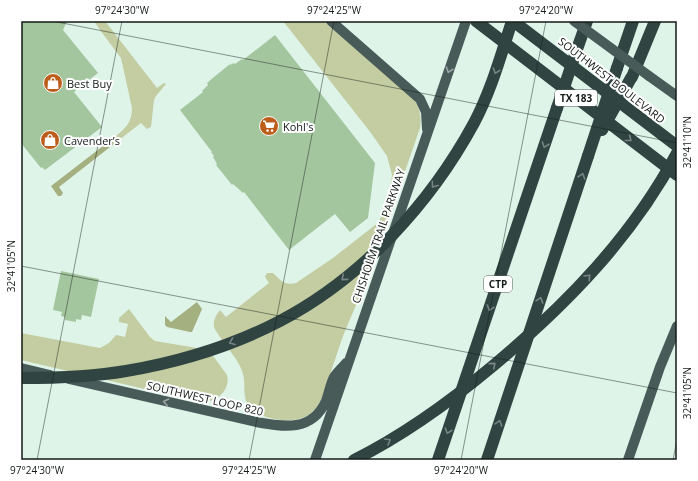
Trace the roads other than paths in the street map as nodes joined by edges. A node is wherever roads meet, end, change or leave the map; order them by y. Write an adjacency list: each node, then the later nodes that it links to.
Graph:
1 (331, 21): 12 (main road)
2 (466, 21): 12 (main road, CHISHOLM TRAIL PARKWAY, one-way to 12)
3 (476, 21): 16 (highway, TX 183, one-way to 16)
4 (513, 21): 10 (highway, SOUTHWEST BOULEVARD / TX 183); 20 (highway, one-way to 20, bridge)
5 (518, 21): 10 (highway)
6 (574, 21): 11 (main road, SOUTHWEST BOULEVARD, bridge)
7 (587, 21): 23 (highway, CTP, one-way to 23, bridge)
8 (633, 21): 15 (highway, bridge)
9 (655, 21): 15 (highway, bridge)
10 (537, 39): 13 (highway, SOUTHWEST BOULEVARD / TX 183)
11 (677, 96)
12 (427, 134): 18 (main road, CHISHOLM TRAIL PARKWAY)
13 (677, 146)
14 (677, 153): 22 (highway, one-way to 14, bridge)
15 (588, 156): 24 (highway, one-way to 15)
16 (677, 175)
17 (677, 326): 25 (main road)
18 (350, 358): 19 (main road, SOUTHWEST LOOP 820, one-way to 19); 21 (main road, CHISHOLM TRAIL PARKWAY)
19 (21, 368)
20 (21, 378)
21 (315, 460)
22 (354, 460)
23 (438, 460)
24 (487, 460)
25 (628, 460)

